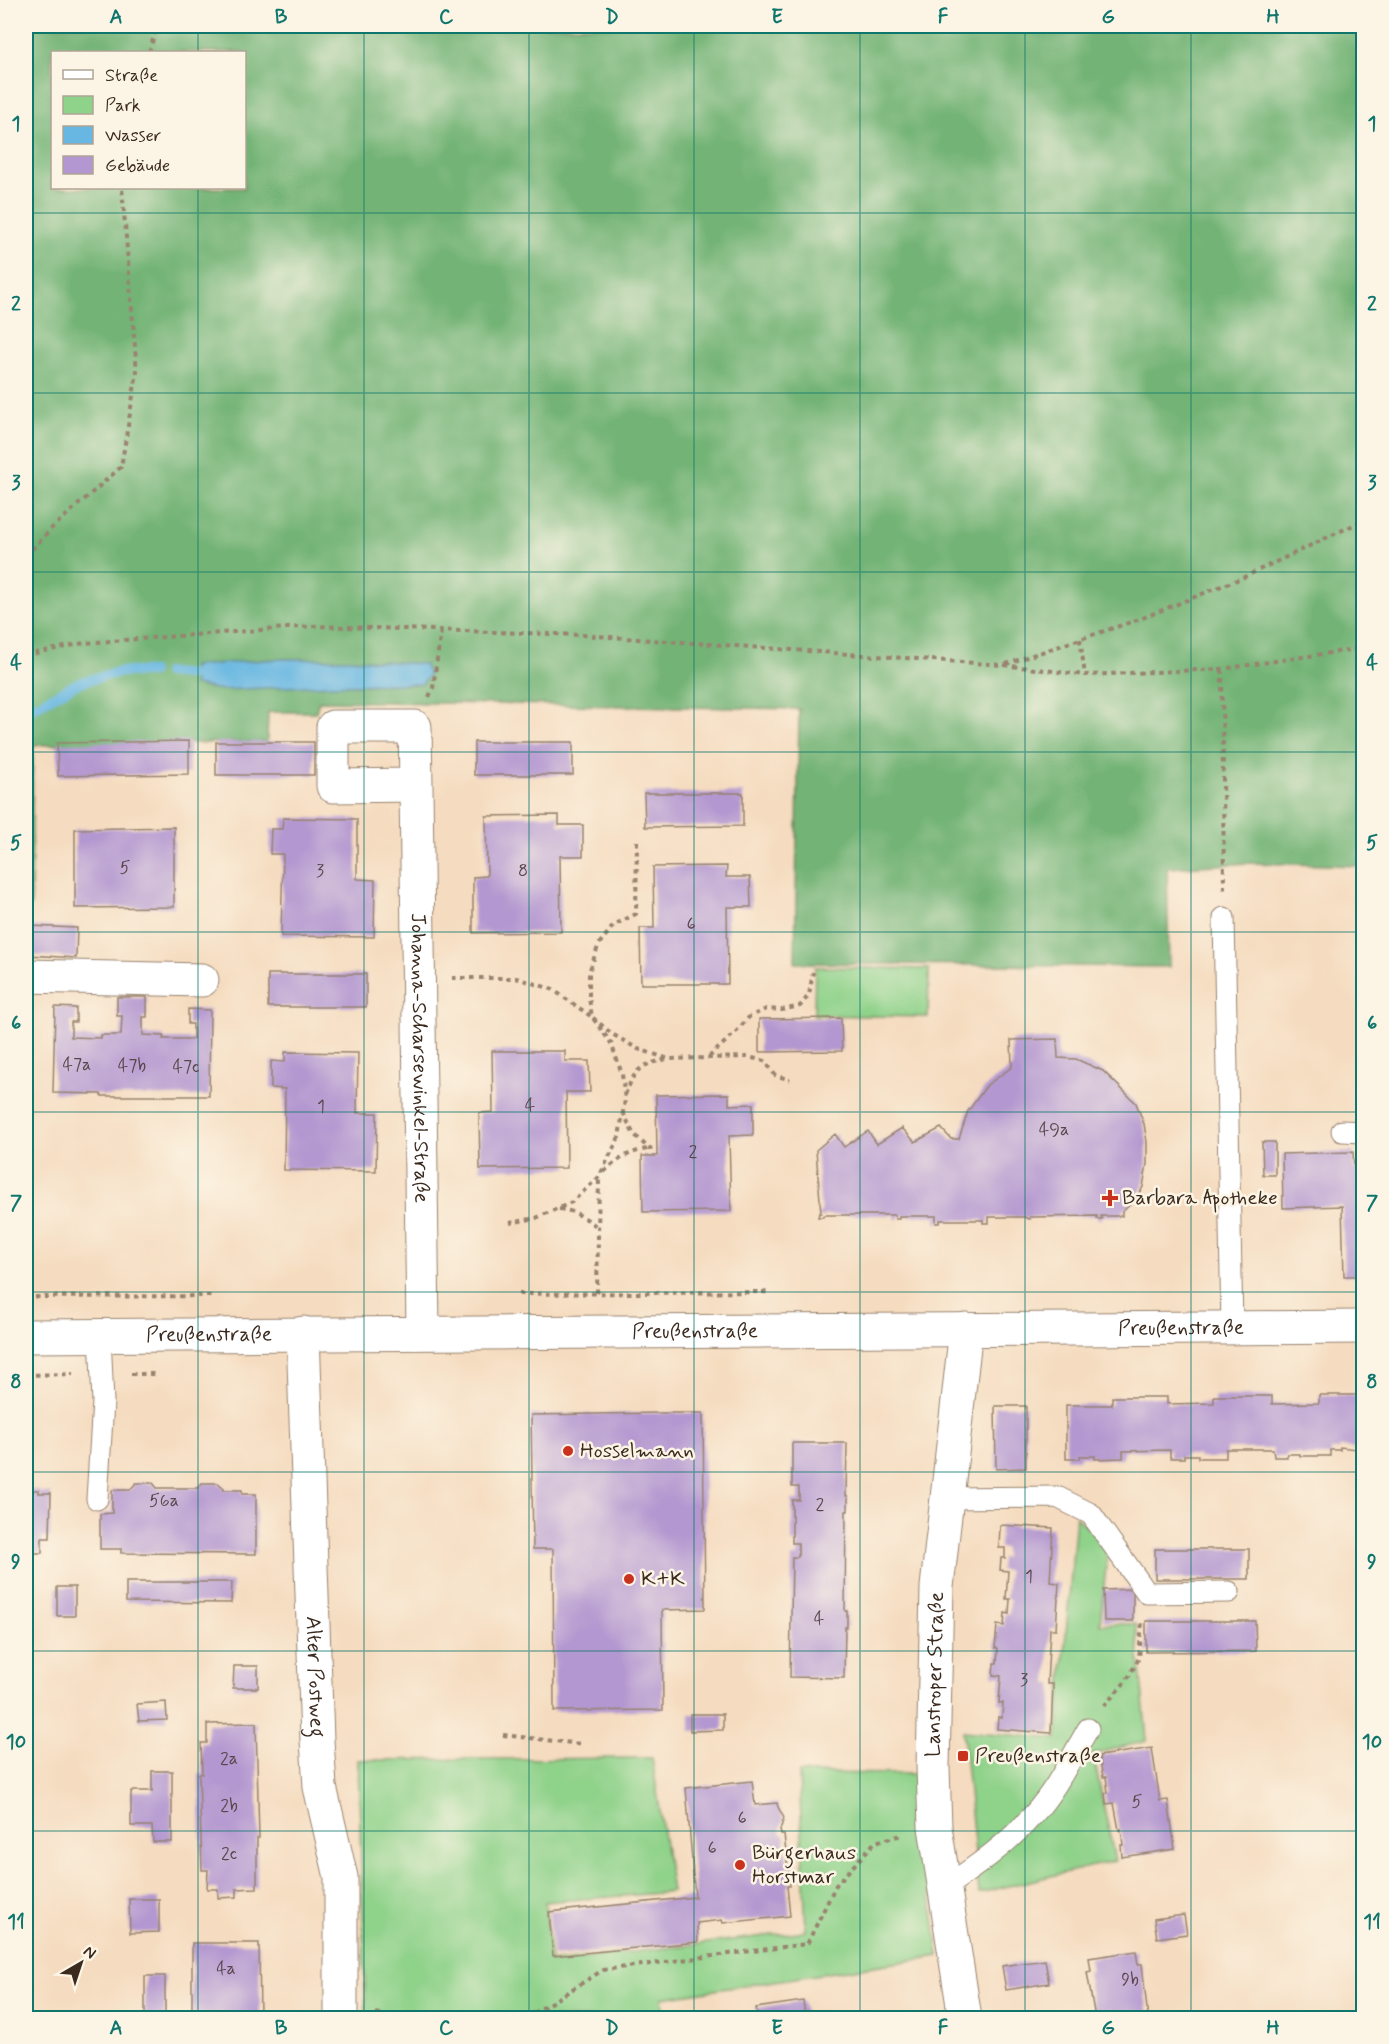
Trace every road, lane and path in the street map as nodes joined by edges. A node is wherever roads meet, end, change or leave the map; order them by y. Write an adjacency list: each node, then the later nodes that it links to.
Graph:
1 (157, 26): 2 (path)
2 (149, 51)
3 (122, 189): 5 (path)
4 (1364, 520): 7 (path)
5 (26, 556)
6 (441, 631): 9 (path); 10 (path); 13 (path)
7 (1080, 639): 10 (path); 12 (path)
8 (1364, 646): 11 (path)
9 (26, 656)
10 (1003, 665): 12 (path)
11 (1222, 669): 12 (path); 16 (path)
12 (1085, 675)
13 (415, 727): 14 (street, Johanna-Scharsewinkel-Straße); 14 (street)
14 (416, 785): 19 (street, Johanna-Scharsewinkel-Straße)
15 (637, 841): 21 (path)
16 (1224, 918): 36 (lane)
17 (813, 972): 22 (path)
18 (26, 976): 20 (street)
19 (419, 978): 21 (path); 39 (street, Johanna-Scharsewinkel-Straße)
20 (202, 980)
21 (592, 1017): 23 (path); 25 (path)
22 (708, 1057): 23 (path); 24 (path)
23 (669, 1059): 25 (path)
24 (789, 1080)
25 (624, 1096): 26 (path)
26 (623, 1112): 30 (path); 31 (path)
27 (1342, 1131): 28 (lane)
28 (1364, 1132)
29 (657, 1148): 30 (path)
30 (649, 1149): 31 (path)
31 (599, 1177): 32 (path); 34 (path)
32 (558, 1208): 33 (path); 34 (path)
33 (510, 1223)
34 (598, 1228): 35 (path)
35 (597, 1293)
36 (1232, 1327): 37 (street, Preußenstraße); 38 (street, Preußenstraße)
37 (1364, 1327)
38 (966, 1329): 39 (street, Preußenstraße); 43 (street, Lanstroper Straße)
39 (423, 1332): 40 (street, Preußenstraße)
40 (303, 1333): 41 (street, Preußenstraße); 52 (street, Alter Postweg)
41 (100, 1335): 42 (street, Preußenstraße); 44 (lane)
42 (26, 1336)
43 (947, 1498): 46 (lane); 50 (street, Lanstroper Straße)
44 (97, 1499)
45 (1229, 1592): 46 (lane)
46 (1147, 1593): 47 (path)
47 (1088, 1729): 51 (lane)
48 (503, 1735): 49 (path)
49 (581, 1744)
50 (935, 1827): 51 (street, Lanstroper Straße); 53 (path)
51 (944, 1888): 54 (street, Lanstroper Straße)
52 (341, 2019)
53 (526, 2019)
54 (965, 2019)

